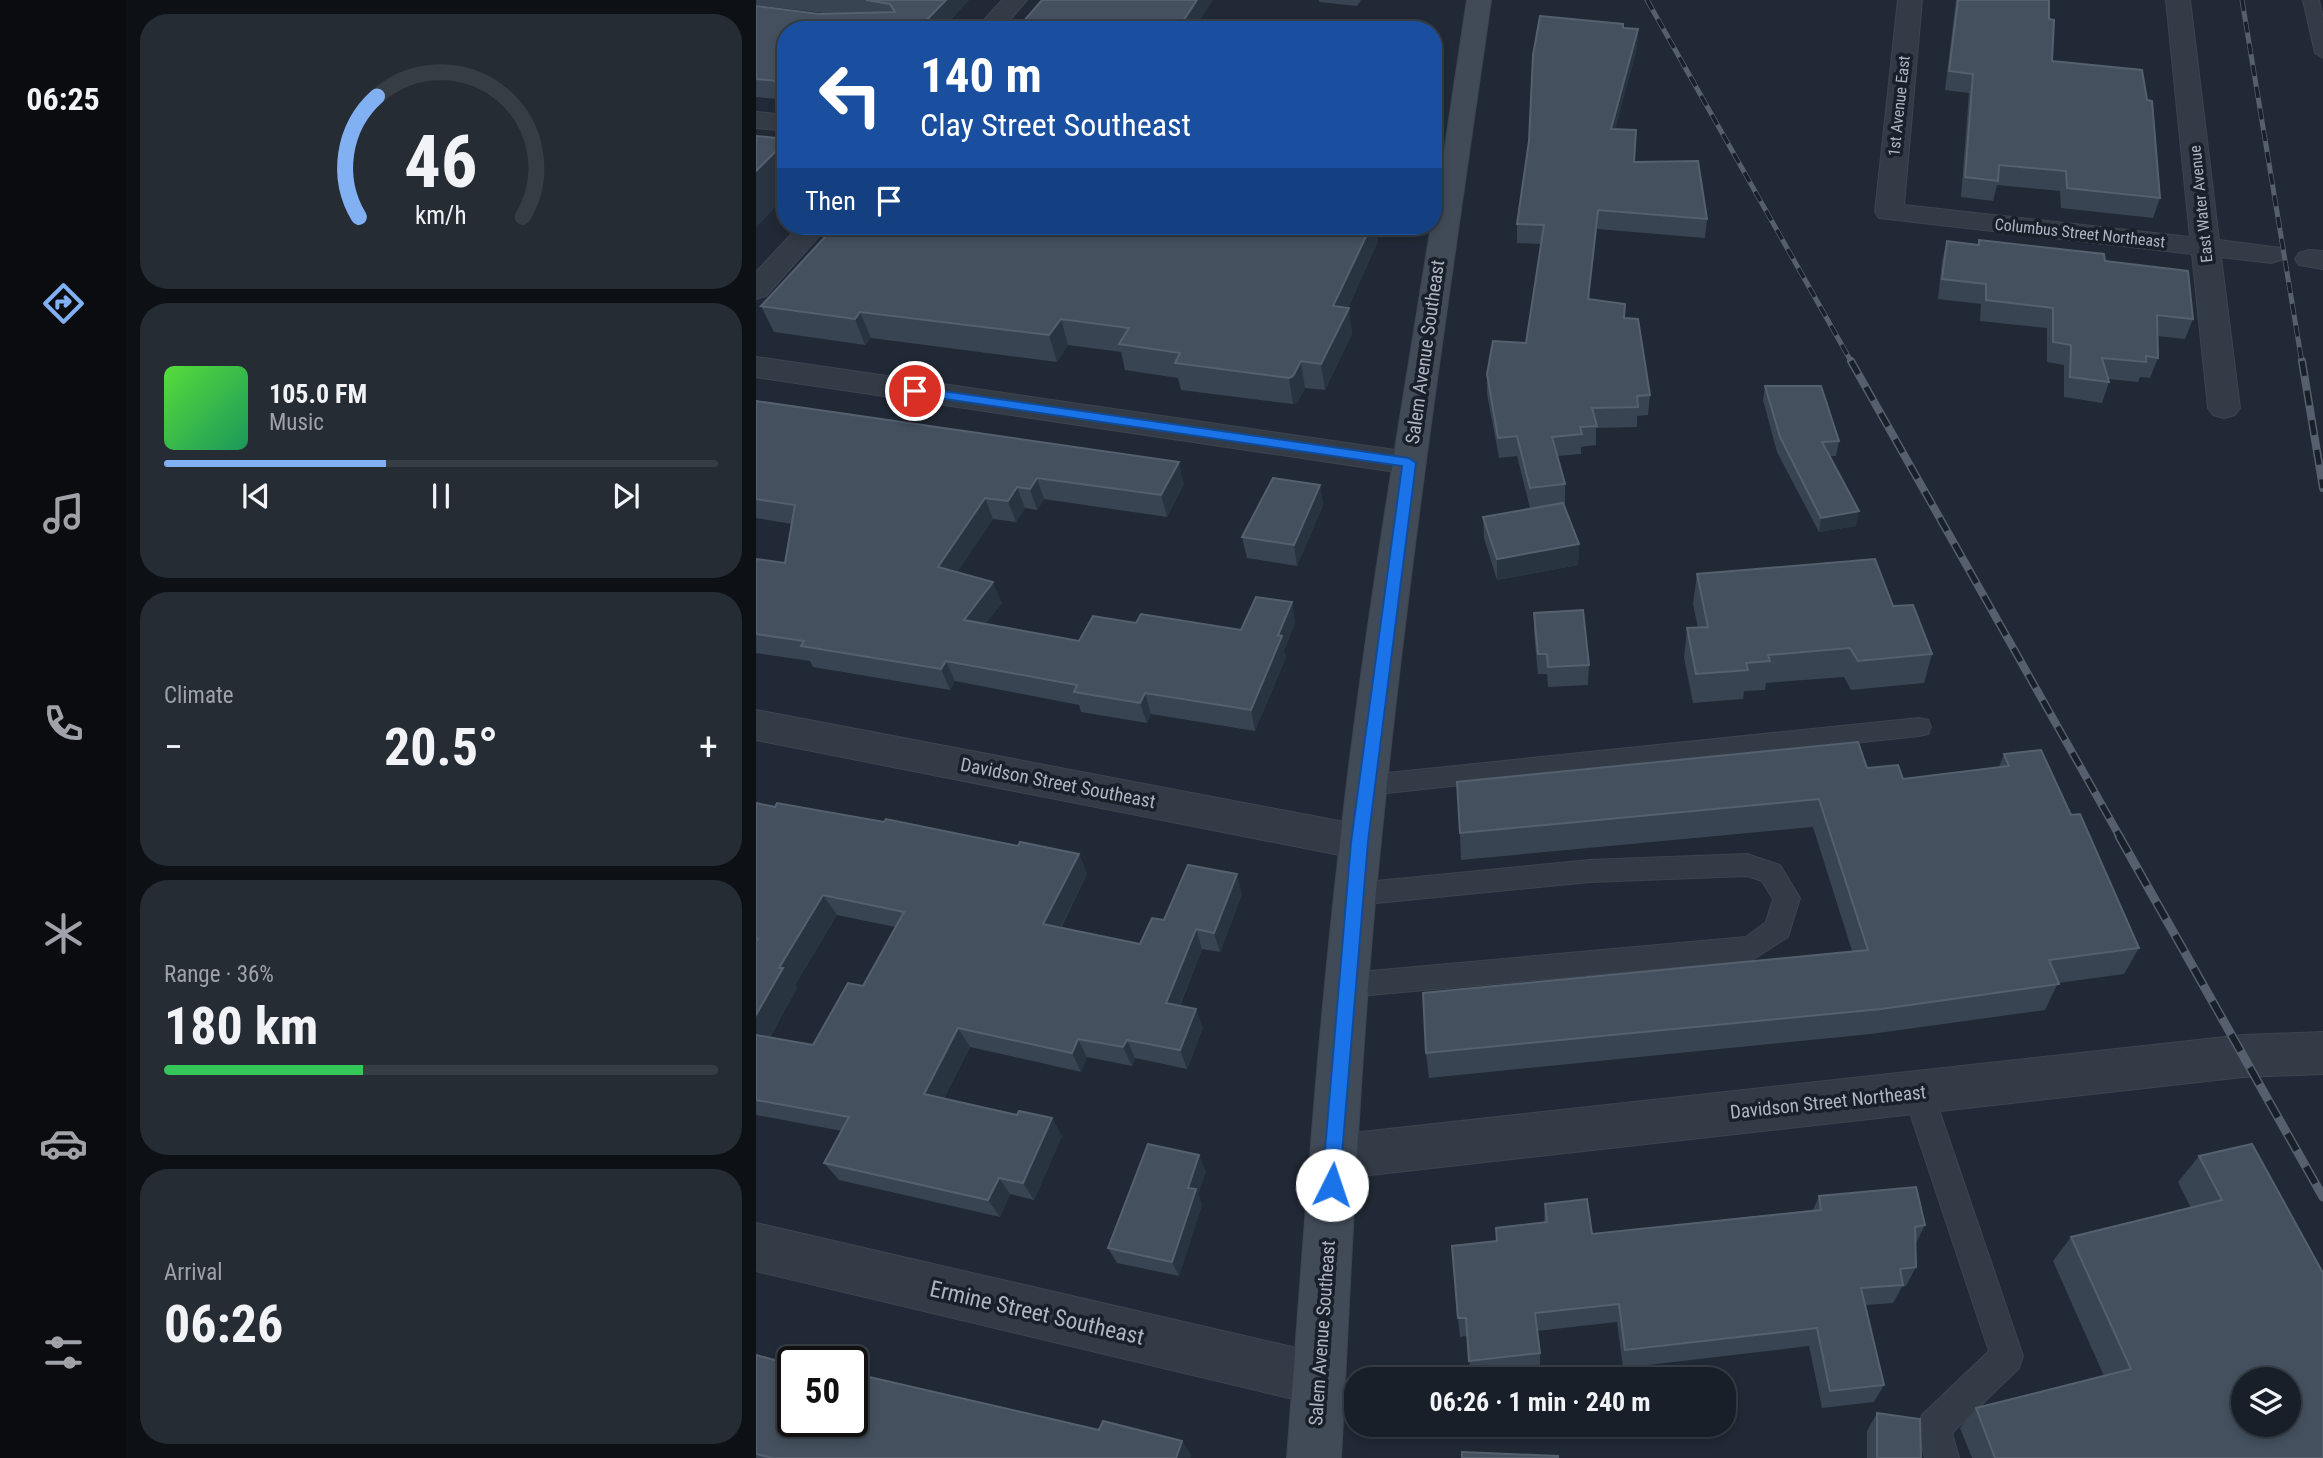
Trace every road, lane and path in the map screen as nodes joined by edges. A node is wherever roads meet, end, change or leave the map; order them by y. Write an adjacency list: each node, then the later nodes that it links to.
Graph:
1 (1015, 0): 6 (street)
2 (1479, 0): 10 (main road, Salem Avenue Southeast)
3 (1910, 0): 11 (street, 1st Avenue East)
4 (2178, 0): 14 (street, East Water Avenue)
5 (2311, 0): 7 (lane)
6 (995, 21)
7 (2323, 53)
8 (756, 120): 9 (street)
9 (777, 122)
10 (1442, 194)
11 (1889, 212): 14 (street, Columbus Street Northeast)
12 (806, 235): 16 (street)
13 (1436, 235): 19 (main road, Salem Avenue Southeast)
14 (2206, 247): 15 (street, Columbus Street Northeast); 18 (street, East Water Avenue)
15 (2270, 254)
16 (756, 290)
17 (756, 368): 19 (street)
18 (2224, 408)
19 (1409, 463): 22 (main road, Salem Avenue Southeast)
20 (756, 725): 23 (street, Davidson Street Southeast)
21 (1919, 727): 22 (lane)
22 (1368, 785): 23 (main road, Salem Avenue Southeast)
23 (1360, 842): 24 (main road, Salem Avenue Southeast)
24 (1356, 894): 25 (main road, Salem Avenue Southeast); 25 (lane)
25 (1348, 985): 28 (main road, Salem Avenue Southeast)
26 (2323, 1053): 27 (street, Davidson Street Northeast)
27 (1918, 1092): 28 (street, Davidson Street Northeast); 32 (lane)
28 (1334, 1157): 30 (main road, Salem Avenue Southeast)
29 (756, 1247): 30 (street, Ermine Street Southeast)
30 (1318, 1378): 31 (main road, Salem Avenue Southeast)
31 (1314, 1458)
32 (1942, 1458)

